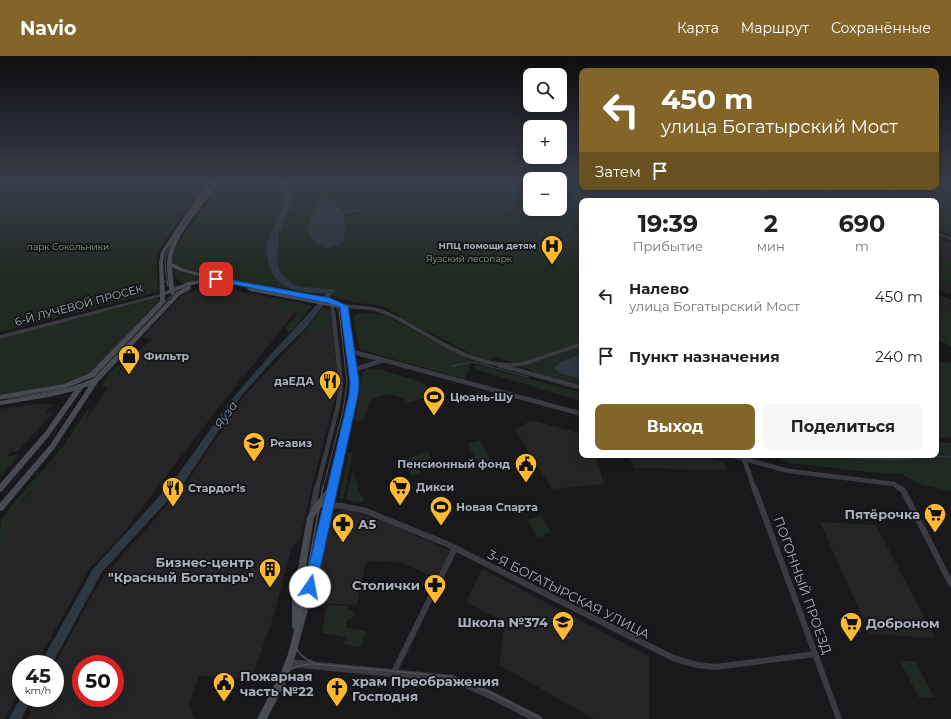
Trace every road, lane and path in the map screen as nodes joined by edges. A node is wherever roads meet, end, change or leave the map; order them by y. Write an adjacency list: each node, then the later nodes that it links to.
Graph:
1 (190, 212): 9 (main road)
2 (196, 212): 5 (main road)
3 (939, 234): 4 (street)
4 (951, 239)
5 (169, 263): 6 (main road); 8 (main road)
6 (219, 279): 8 (main road); 10 (main road)
7 (189, 288): 8 (main road); 10 (main road); 11 (main road)
8 (172, 291): 9 (main road); 11 (main road)
9 (164, 294): 14 (street, 6-Й ЛУЧЕВОЙ ПРОСЕК); 20 (main road)
10 (308, 298): 12 (main road)
11 (171, 301): 20 (main road)
12 (331, 303): 13 (main road); 31 (street)
13 (344, 306): 16 (main road); 18 (street)
14 (0, 337)
15 (579, 345): 18 (street)
16 (350, 351): 17 (street); 19 (main road)
17 (384, 360): 19 (street); 25 (street)
18 (499, 365): 21 (street)
19 (353, 370): 29 (main road)
20 (94, 378): 22 (main road); 23 (main road); 30 (main road)
21 (579, 387)
22 (81, 388): 24 (main road); 28 (main road)
23 (0, 397)
24 (0, 403)
25 (579, 413)
26 (740, 458): 27 (street)
27 (744, 459): 33 (street); 35 (street, ПОГОННЫЙ ПРОЕЗД)
28 (0, 489)
29 (324, 504): 31 (main road); 32 (street, 3-Я БОГАТЫРСКАЯ УЛИЦА); 34 (main road)
30 (0, 508)
31 (312, 517): 34 (main road)
32 (455, 548): 35 (street, 3-Я БОГАТЫРСКАЯ УЛИЦА); 37 (street)
33 (951, 584)
34 (297, 633): 36 (main road)
35 (816, 654): 40 (street, ПОГОННЫЙ ПРОЕЗД)
36 (289, 663): 37 (street); 38 (main road)
37 (393, 674): 39 (street)
38 (262, 719)
39 (538, 719)
40 (839, 719)

